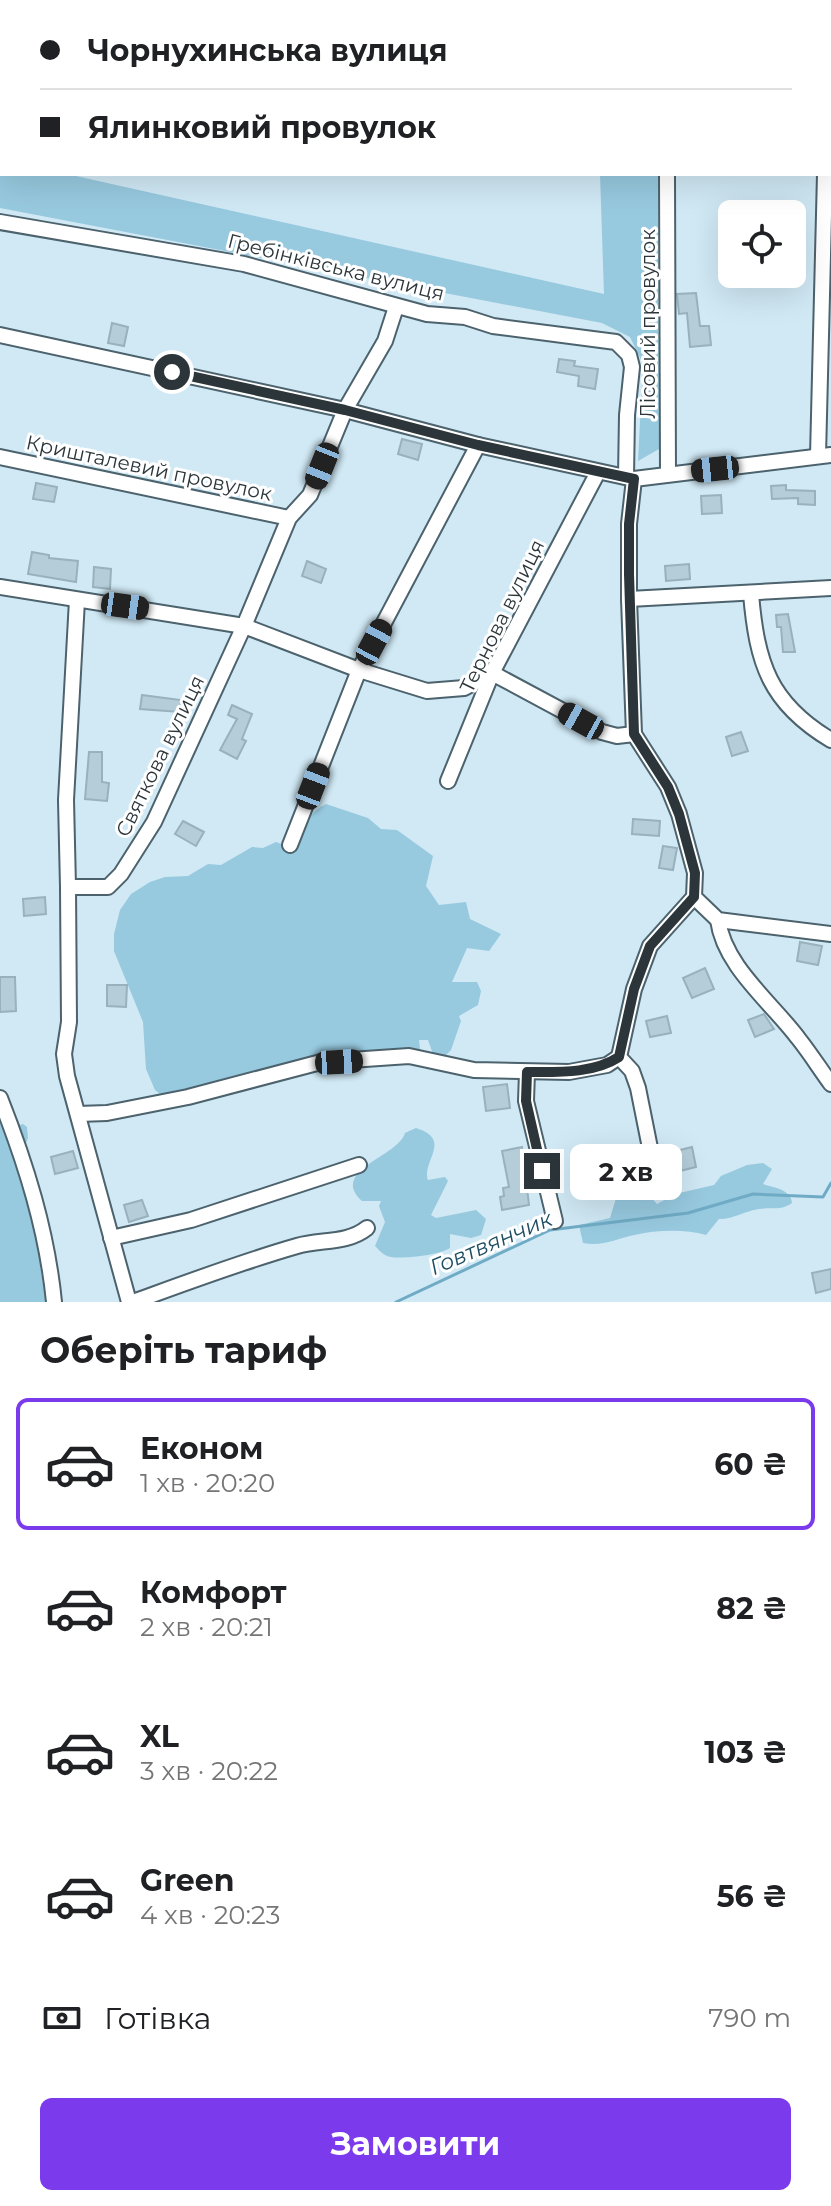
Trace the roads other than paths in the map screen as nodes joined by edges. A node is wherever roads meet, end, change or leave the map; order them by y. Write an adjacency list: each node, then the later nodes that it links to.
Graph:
1 (667, 176): 11 (street, Лісовий провулок)
2 (825, 176): 8 (street)
3 (0, 222): 4 (street, Гребінківська вулиця)
4 (396, 307): 6 (street, Святкова вулиця); 12 (street, Гребінківська вулиця)
5 (0, 335): 6 (street)
6 (345, 410): 7 (street); 13 (street, Святкова вулиця)
7 (478, 445): 10 (street); 20 (street)
8 (825, 456): 11 (street)
9 (0, 457): 13 (street, Кришталевий провулок)
10 (598, 472): 12 (street); 21 (street, Тернова вулиця)
11 (668, 474): 12 (street)
12 (630, 478): 17 (street)
13 (289, 518): 19 (street, Святкова вулиця)
14 (0, 587): 18 (street)
15 (831, 588): 16 (street)
16 (751, 594): 17 (street); 23 (street)
17 (629, 599): 22 (street)
18 (77, 600): 19 (street); 26 (street)
19 (244, 626): 20 (street); 26 (street, Святкова вулиця)
20 (359, 670): 21 (street); 25 (street)
21 (492, 673): 22 (street); 24 (street, Тернова вулиця)
22 (634, 734): 27 (street)
23 (831, 740)
24 (448, 781)
25 (290, 845)
26 (68, 887): 34 (street)
27 (694, 897): 28 (street); 30 (street)
28 (718, 920): 29 (street); 32 (street)
29 (831, 934)
30 (619, 1057): 31 (street); 36 (street)
31 (527, 1072): 34 (street); 37 (street)
32 (831, 1084)
33 (0, 1098): 40 (street)
34 (78, 1114): 39 (street)
35 (359, 1165): 39 (street)
36 (658, 1188)
37 (555, 1221)
38 (367, 1228): 41 (street)
39 (111, 1238): 41 (street)
40 (54, 1302)
41 (131, 1302)

